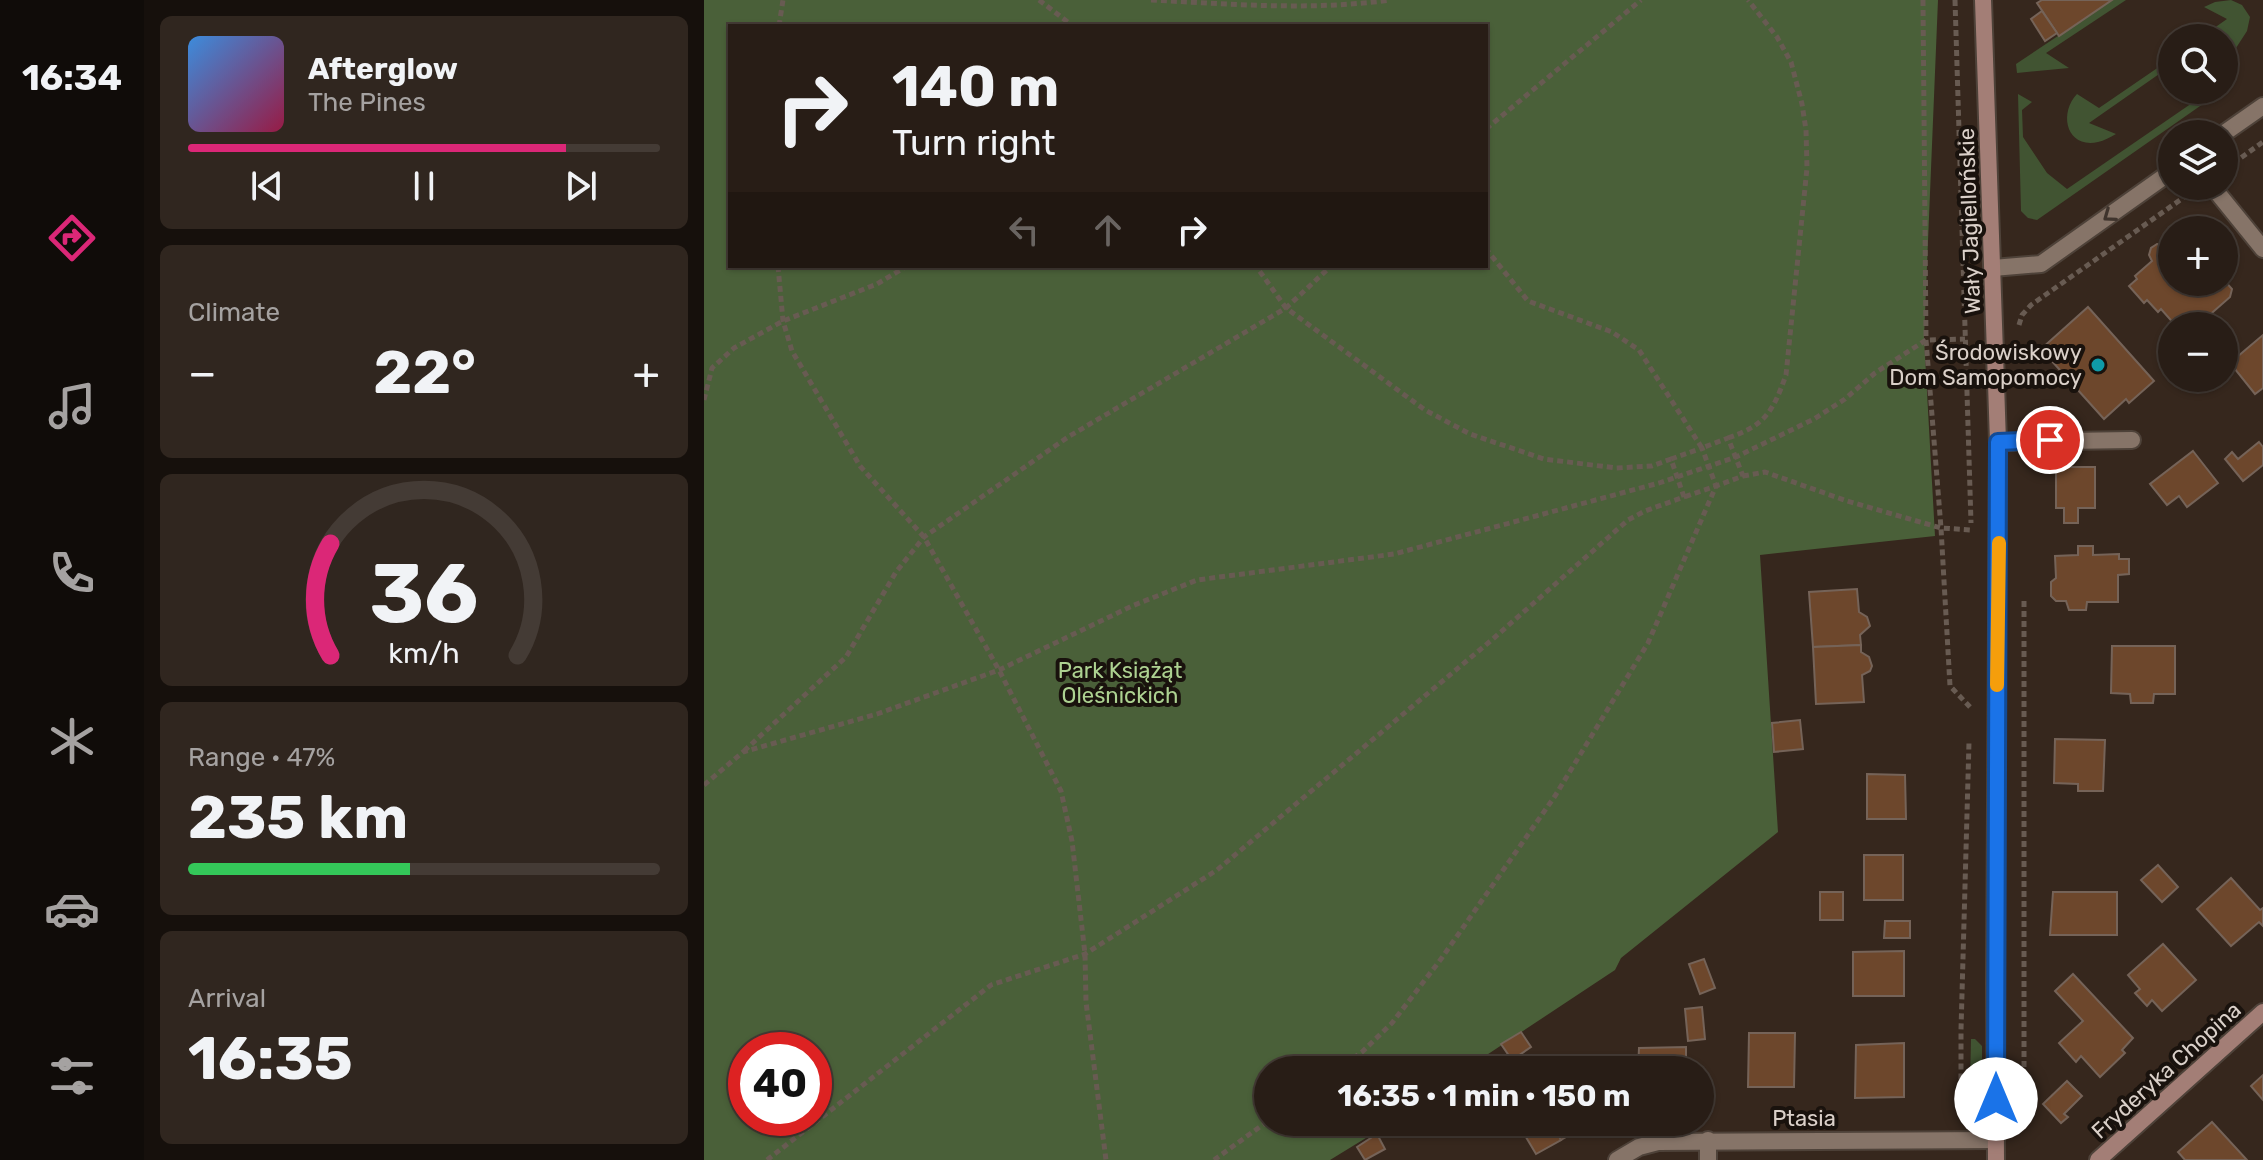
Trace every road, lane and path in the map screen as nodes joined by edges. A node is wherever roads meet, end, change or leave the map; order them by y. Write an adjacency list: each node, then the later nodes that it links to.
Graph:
1 (783, 0): 10 (path)
2 (1039, 0): 11 (path)
3 (1151, 0): 4 (path)
4 (1390, 0)
5 (1641, 0): 14 (path)
6 (1748, 0): 33 (path)
7 (1923, 0): 31 (path)
8 (1955, 0): 30 (path)
9 (1983, 0): 26 (street, Wały Jagiellońskie)
10 (779, 24)
11 (1070, 24)
12 (2263, 106): 13 (street)
13 (2238, 124)
14 (1488, 127)
15 (2263, 142): 16 (path)
16 (2238, 159)
17 (2158, 181): 26 (street, one-way to 26)
18 (2179, 200): 29 (path)
19 (2223, 200): 20 (street)
20 (2263, 249)
21 (1488, 251): 36 (path)
22 (778, 268): 28 (path)
23 (904, 268): 28 (path)
24 (1257, 268): 27 (path)
25 (1329, 268): 27 (path)
26 (1993, 268): 35 (street, Wały Jagiellońskie)
27 (1286, 308): 38 (path); 46 (path)
28 (783, 321): 32 (path); 46 (path)
29 (2018, 326)
30 (1965, 339): 31 (path); 45 (path)
31 (1926, 340): 37 (path); 44 (path)
32 (704, 400)
33 (1728, 438): 36 (path); 37 (path)
34 (2132, 440): 35 (street)
35 (1998, 442): 61 (street, Wały Jagiellońskie)
36 (1702, 448): 38 (path); 39 (path)
37 (1736, 457): 39 (path); 40 (path)
38 (1671, 459): 41 (path)
39 (1708, 466): 41 (path); 42 (path)
40 (1743, 476): 42 (path); 44 (path)
41 (1677, 477): 43 (path); 49 (path)
42 (1716, 486): 43 (path); 56 (path)
43 (1684, 497): 54 (path)
44 (1941, 528): 45 (path); 50 (path)
45 (1971, 530): 47 (path)
46 (924, 537): 49 (path); 52 (path)
47 (1971, 545)
48 (2024, 593): 57 (path)
49 (999, 670): 52 (path); 54 (path)
50 (1975, 698)
51 (1970, 727): 58 (path)
52 (743, 752): 53 (path)
53 (704, 785)
54 (1085, 954): 62 (path); 63 (path)
55 (2263, 1012): 68 (street, Fryderyka Chopina)
56 (1356, 1056)
57 (2024, 1097)
58 (1967, 1125)
59 (1254, 1131): 64 (path)
60 (1708, 1140): 61 (street, Ptasia); 65 (street, Ptasia); 66 (street)
61 (1996, 1140): 67 (street, Wały Jagiellońskie)
62 (767, 1160)
63 (1106, 1160)
64 (1214, 1160)
65 (1617, 1160)
66 (1708, 1160)
67 (1996, 1160)
68 (2098, 1160)

